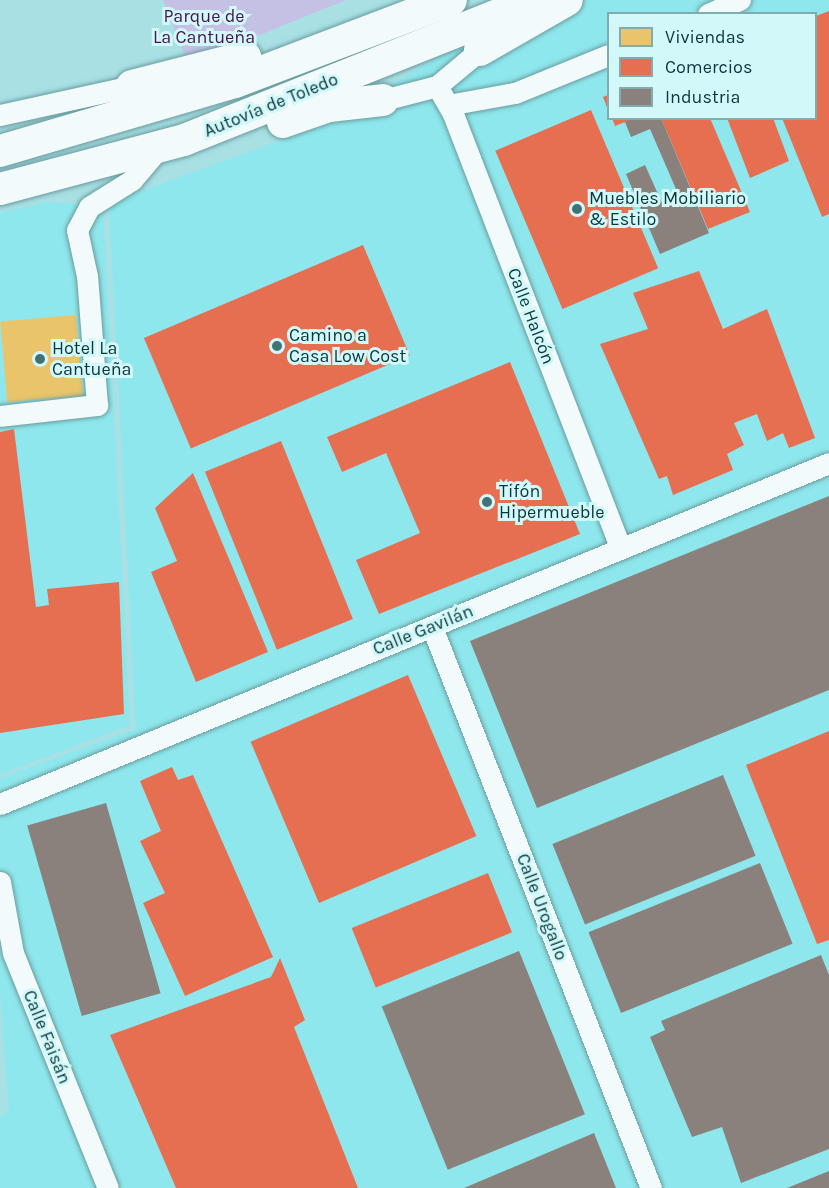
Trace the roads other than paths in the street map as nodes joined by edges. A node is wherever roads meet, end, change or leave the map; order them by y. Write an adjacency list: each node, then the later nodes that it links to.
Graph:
1 (450, 0): 8 (highway); 14 (highway, Autovía de Toledo)
2 (535, 0): 13 (highway, Autovía de Toledo)
3 (567, 0): 6 (highway)
4 (740, 0): 5 (street)
5 (713, 12)
6 (480, 50): 9 (street)
7 (607, 56): 11 (street)
8 (132, 86): 12 (street)
9 (437, 86): 10 (street); 11 (street, Calle Halcón)
10 (383, 100): 13 (highway)
11 (448, 105): 18 (street, Calle Halcón)
12 (0, 115)
13 (171, 144): 15 (highway, Autovía de Toledo); 16 (street)
14 (0, 151)
15 (0, 189)
16 (0, 416)
17 (829, 463): 18 (street, Calle Gavilán)
18 (621, 549): 19 (street, Calle Gavilán)
19 (432, 627): 20 (street, Calle Gavilán); 23 (street, Calle Urogallo)
20 (7, 799)
21 (0, 882): 22 (street, Calle Faisán)
22 (108, 1188)
23 (651, 1188)

